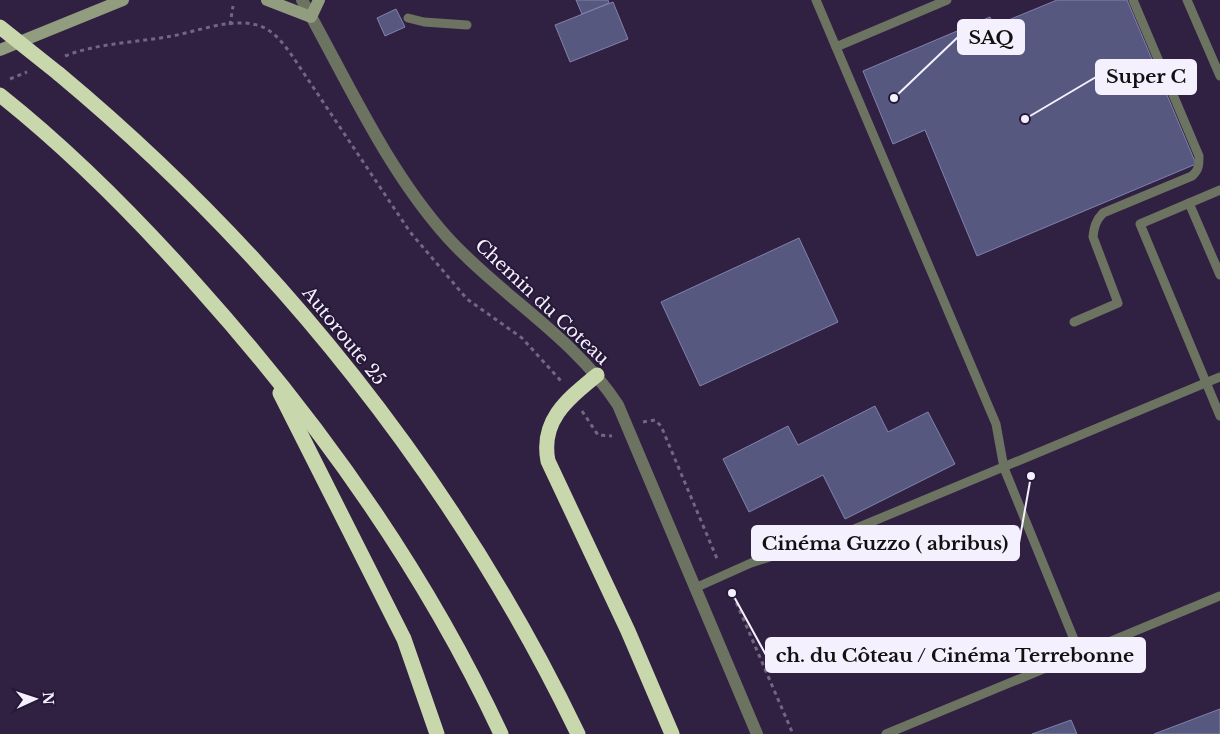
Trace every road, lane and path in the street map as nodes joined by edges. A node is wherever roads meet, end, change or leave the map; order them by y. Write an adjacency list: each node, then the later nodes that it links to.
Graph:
1 (122, 0): 15 (main road)
2 (267, 0): 10 (main road)
3 (302, 0): 10 (street, Chemin du Coteau)
4 (319, 0): 10 (main road)
5 (816, 0): 14 (lane)
6 (947, 0): 14 (lane)
7 (1133, 0): 24 (lane)
8 (1187, 0): 18 (lane)
9 (233, 6): 16 (path)
10 (311, 17): 26 (street, Chemin du Coteau)
11 (408, 18): 12 (lane)
12 (467, 25)
13 (0, 27): 16 (highway, Autoroute 25, bridge)
14 (836, 47): 33 (lane)
15 (0, 50)
16 (60, 66): 41 (highway, Autoroute 25)
17 (34, 69): 19 (path)
18 (1220, 76)
19 (8, 79)
20 (2, 96): 25 (highway)
21 (1220, 190): 22 (lane)
22 (1189, 203): 23 (lane); 28 (lane)
23 (1220, 275)
24 (1074, 322)
25 (264, 362): 39 (highway); 40 (highway)
26 (597, 375): 35 (street, Chemin du Coteau); 42 (highway)
27 (1220, 377): 28 (lane)
28 (1205, 384): 29 (lane); 33 (lane)
29 (1220, 416)
30 (586, 417): 32 (path)
31 (647, 421): 34 (path)
32 (610, 437)
33 (1004, 468): 35 (lane); 38 (lane)
34 (715, 555)
35 (695, 588): 43 (street, Chemin du Coteau)
36 (732, 593): 44 (path)
37 (1220, 596): 38 (lane)
38 (1080, 654): 45 (lane)
39 (437, 734)
40 (502, 734)
41 (578, 734)
42 (672, 734)
43 (757, 734)
44 (793, 734)
45 (886, 734)

